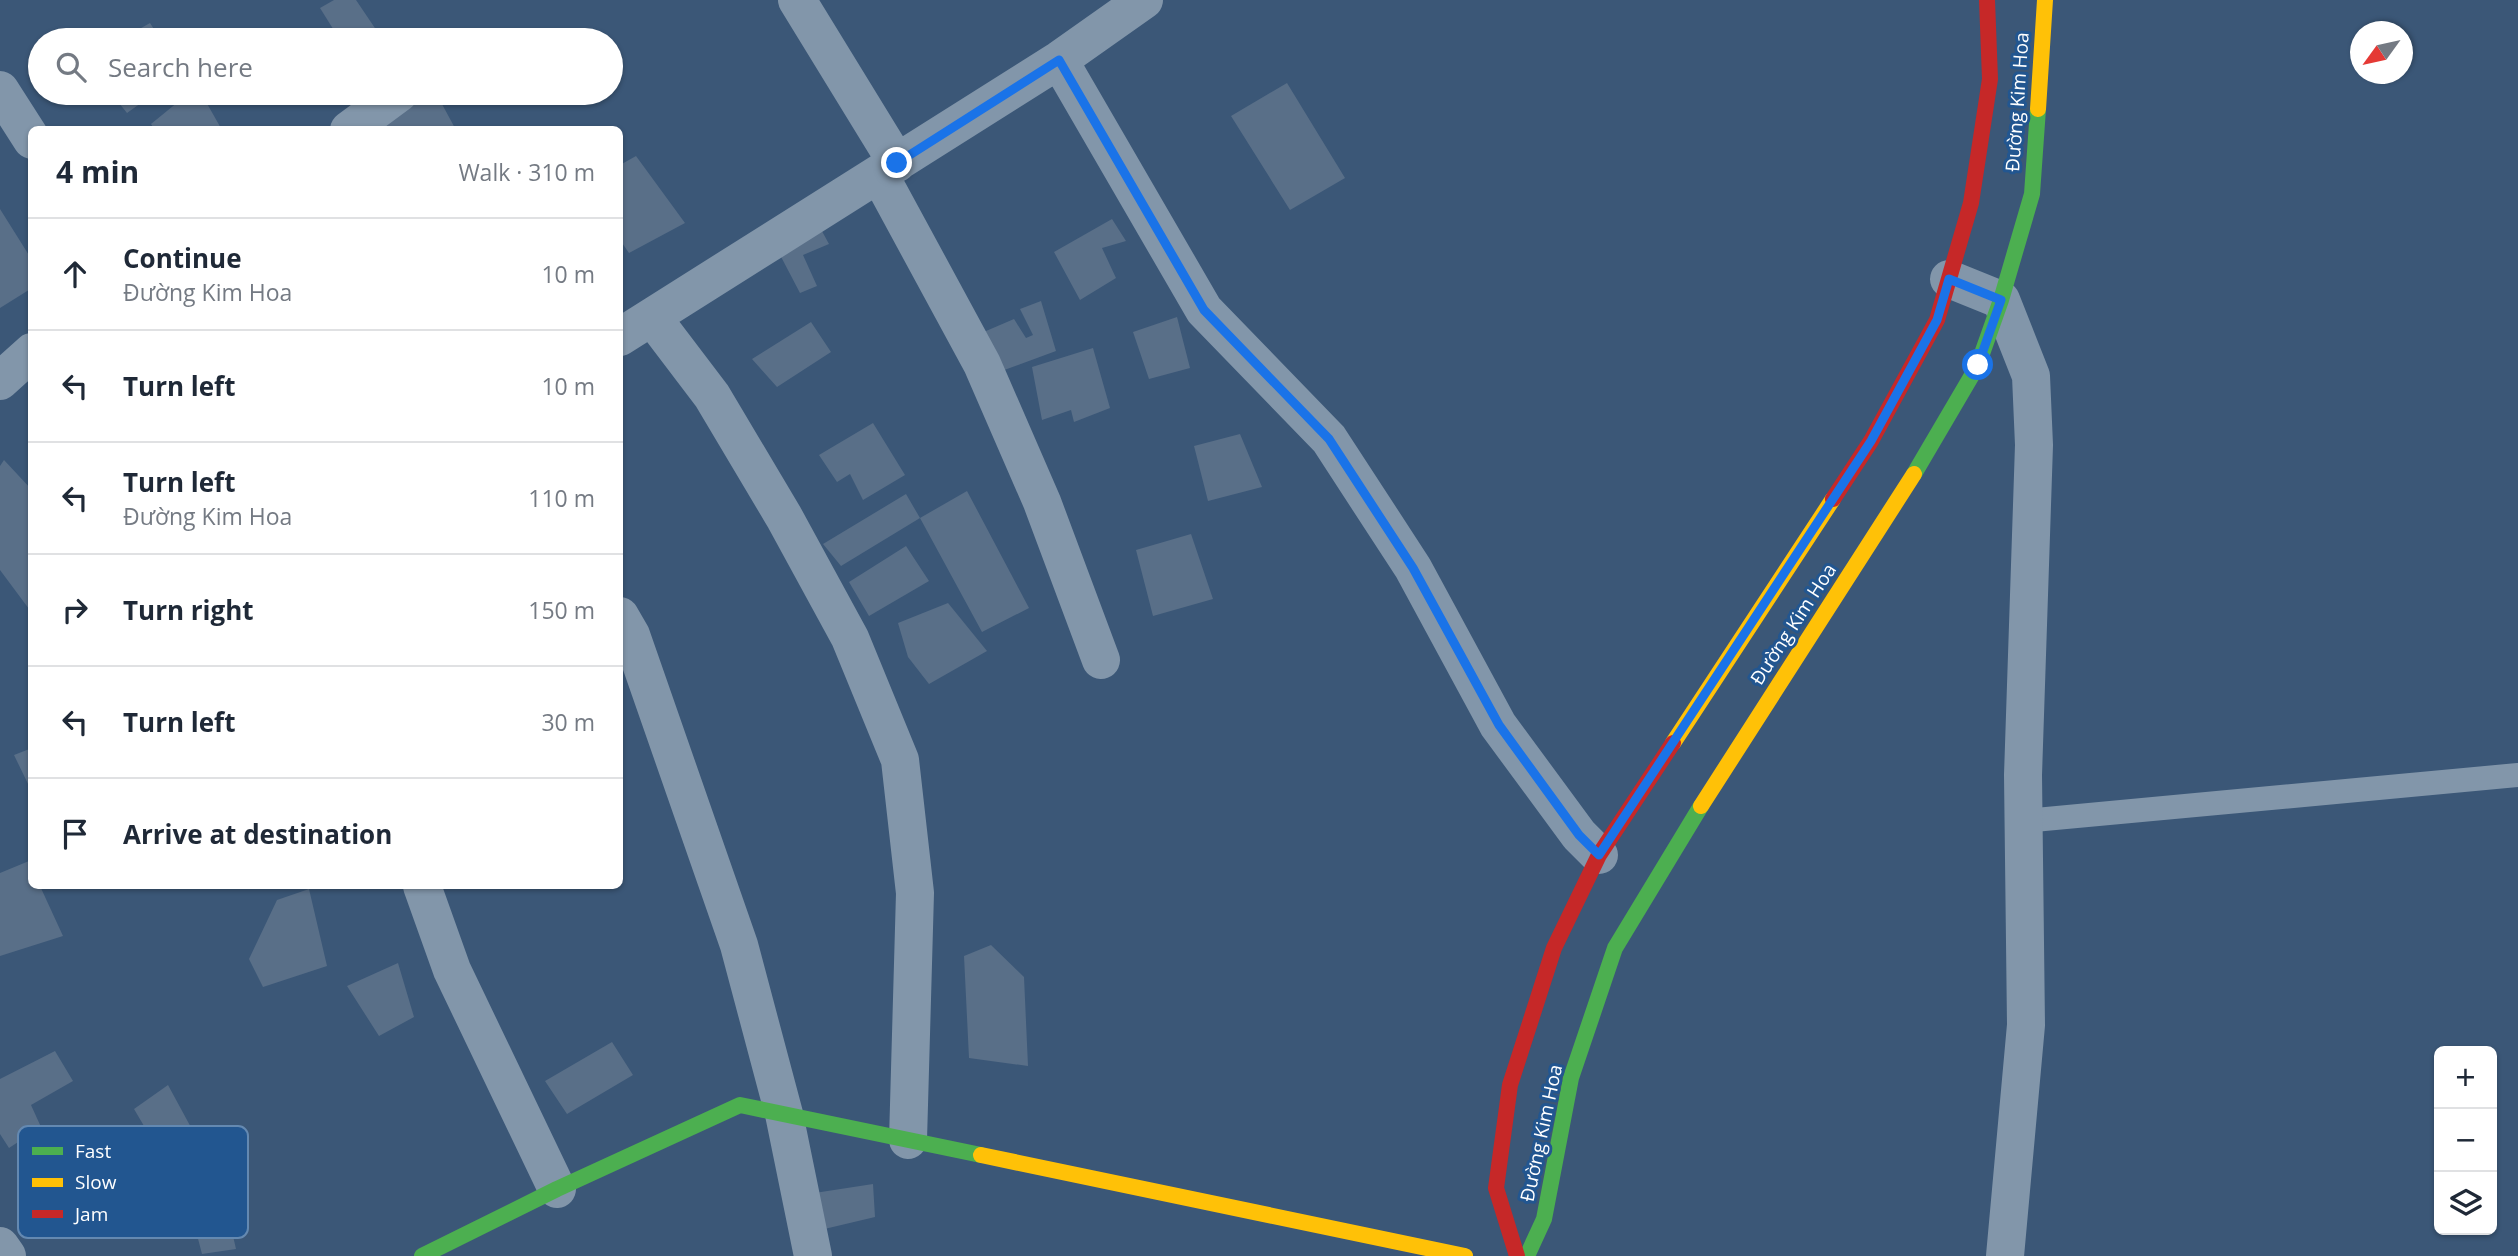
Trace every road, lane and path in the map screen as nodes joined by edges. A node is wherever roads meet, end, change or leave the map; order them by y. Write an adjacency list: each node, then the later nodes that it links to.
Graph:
1 (797, 0): 10 (street)
2 (1144, 0): 5 (street)
3 (1987, 0): 11 (street, Đường Kim Hoa)
4 (2045, 0): 12 (street, Đường Kim Hoa)
5 (1059, 60): 10 (street); 21 (street)
6 (0, 90): 9 (street)
7 (383, 105): 8 (street)
8 (354, 126)
9 (28, 134)
10 (888, 168): 13 (street); 18 (street)
11 (1949, 279): 12 (street); 21 (street, Đường Kim Hoa)
12 (2001, 300): 20 (street); 32 (street, Đường Kim Hoa)
13 (652, 317): 14 (street); 24 (street)
14 (623, 335)
15 (28, 356): 16 (street)
16 (0, 381)
17 (623, 621): 23 (street)
18 (1101, 660)
19 (2518, 775): 20 (lane)
20 (2024, 821): 33 (street)
21 (1599, 855): 31 (street, Đường Kim Hoa)
22 (423, 889): 25 (street)
23 (784, 1114): 24 (street); 25 (street); 29 (street)
24 (908, 1140): 30 (street)
25 (557, 1189): 28 (street)
26 (0, 1245): 27 (street)
27 (7, 1256)
28 (422, 1256)
29 (813, 1256)
30 (1465, 1256)
31 (1517, 1256)
32 (1527, 1256)
33 (2005, 1256)

